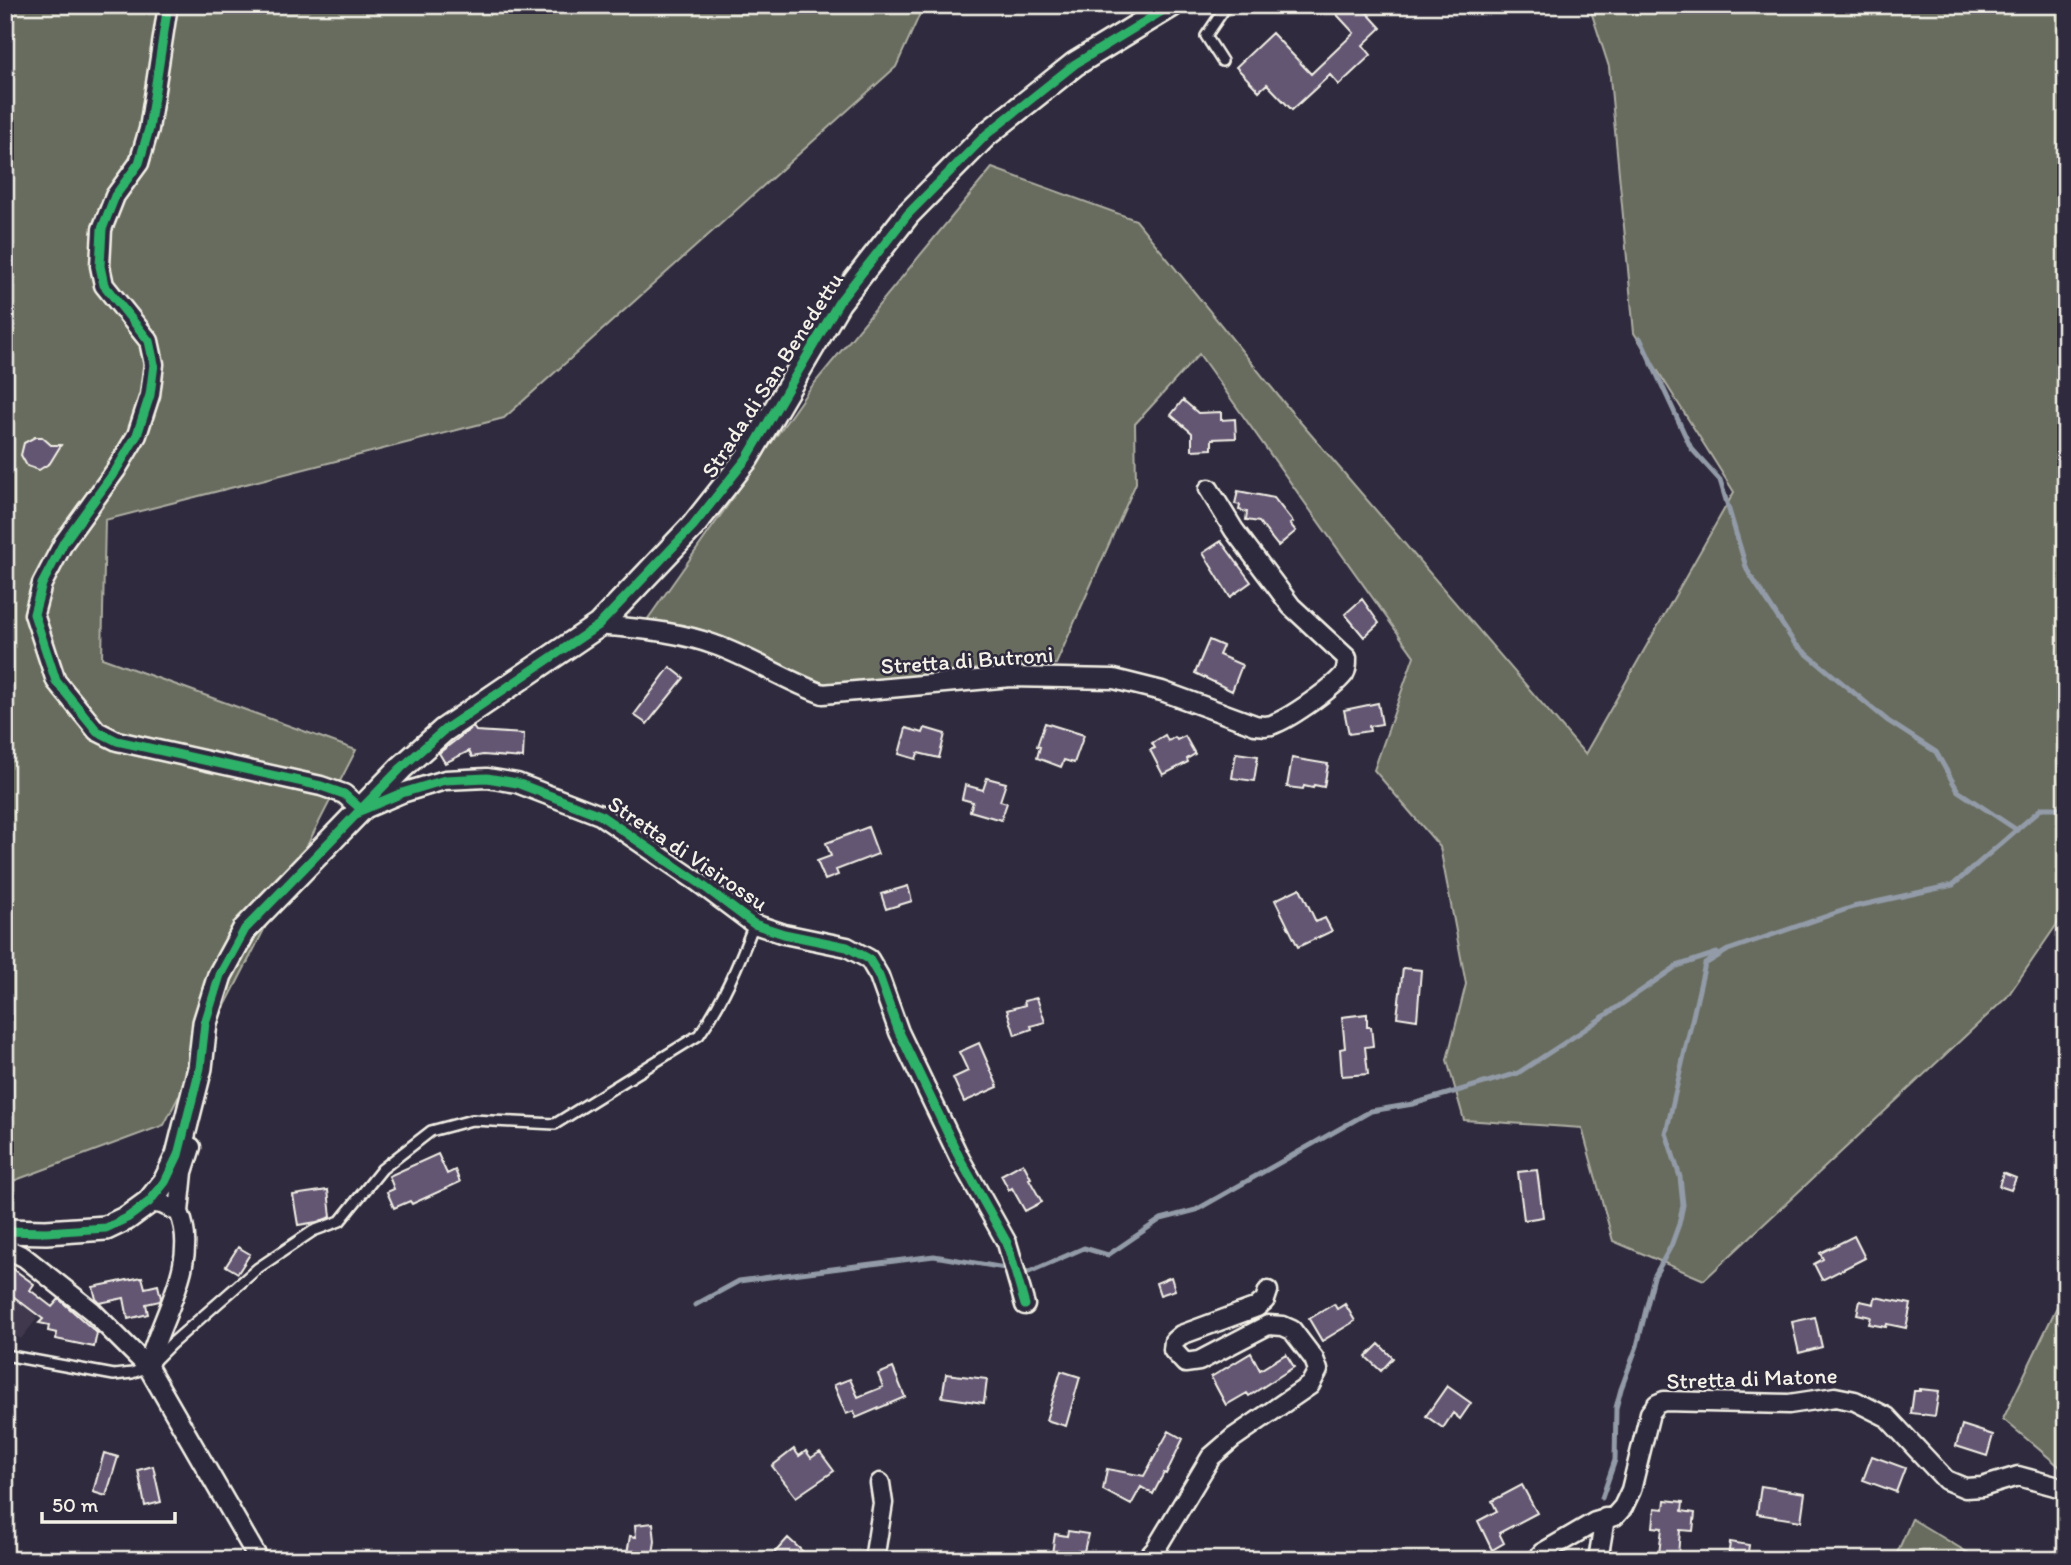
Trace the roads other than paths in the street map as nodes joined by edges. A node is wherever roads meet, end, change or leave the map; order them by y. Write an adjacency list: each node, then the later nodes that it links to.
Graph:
1 (168, 5): 7 (street)
2 (1172, 5): 6 (street, Strada di San Benedettu)
3 (1227, 5): 4 (lane)
4 (1222, 61)
5 (1209, 489): 6 (street, Stretta di Butroni)
6 (599, 625): 7 (street, Strada di San Benedettu)
7 (362, 810): 8 (street, Stretta di Visirossu); 9 (street, Strada di San Benedettu)
8 (754, 924): 15 (street, Stretta di Visirossu); 17 (lane)
9 (186, 1126): 10 (street, Strada di San Benedettu); 11 (street)
10 (149, 1202): 11 (street); 12 (street, Strada di San Benedettu)
11 (179, 1212): 17 (street)
12 (5, 1231)
13 (5, 1248): 17 (street)
14 (1268, 1291): 23 (street)
15 (1026, 1305)
16 (5, 1355): 17 (lane)
17 (148, 1367): 21 (street)
18 (880, 1483): 22 (street)
19 (2066, 1489): 20 (street, Stretta di Matone)
20 (1605, 1518): 24 (street, Stretta di Matone); 25 (street)
21 (259, 1560)
22 (873, 1560)
23 (1146, 1560)
24 (1536, 1560)
25 (1598, 1560)

